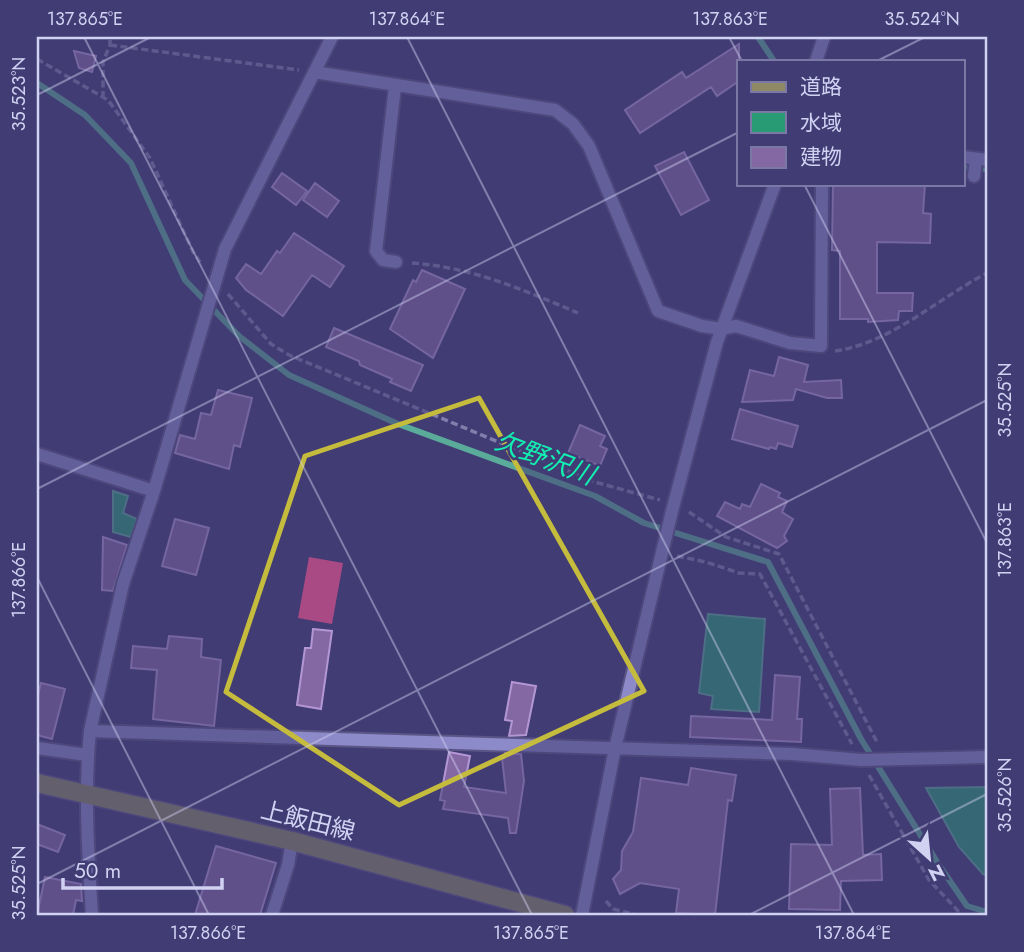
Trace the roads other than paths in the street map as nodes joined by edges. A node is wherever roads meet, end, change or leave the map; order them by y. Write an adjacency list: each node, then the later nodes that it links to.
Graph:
1 (332, 37): 4 (street)
2 (824, 37): 3 (street)
3 (817, 60)
4 (314, 72): 5 (street); 13 (street)
5 (395, 87): 10 (street); 11 (street)
6 (975, 159): 7 (street)
7 (974, 176)
8 (774, 186): 11 (street)
9 (822, 186): 11 (street)
10 (396, 262)
11 (721, 329): 16 (street)
12 (37, 454): 13 (street)
13 (154, 491): 14 (street)
14 (90, 731): 16 (street); 17 (street)
15 (37, 748): 17 (street)
16 (615, 748): 18 (street); 25 (street)
17 (88, 755): 20 (street)
18 (987, 757)
19 (37, 783): 20 (main road, 上飯田線)
20 (85, 793): 21 (main road, 上飯田線); 22 (street)
21 (292, 841): 23 (street); 24 (main road, 上飯田線)
22 (92, 915)
23 (272, 915)
24 (565, 915)
25 (582, 915)

